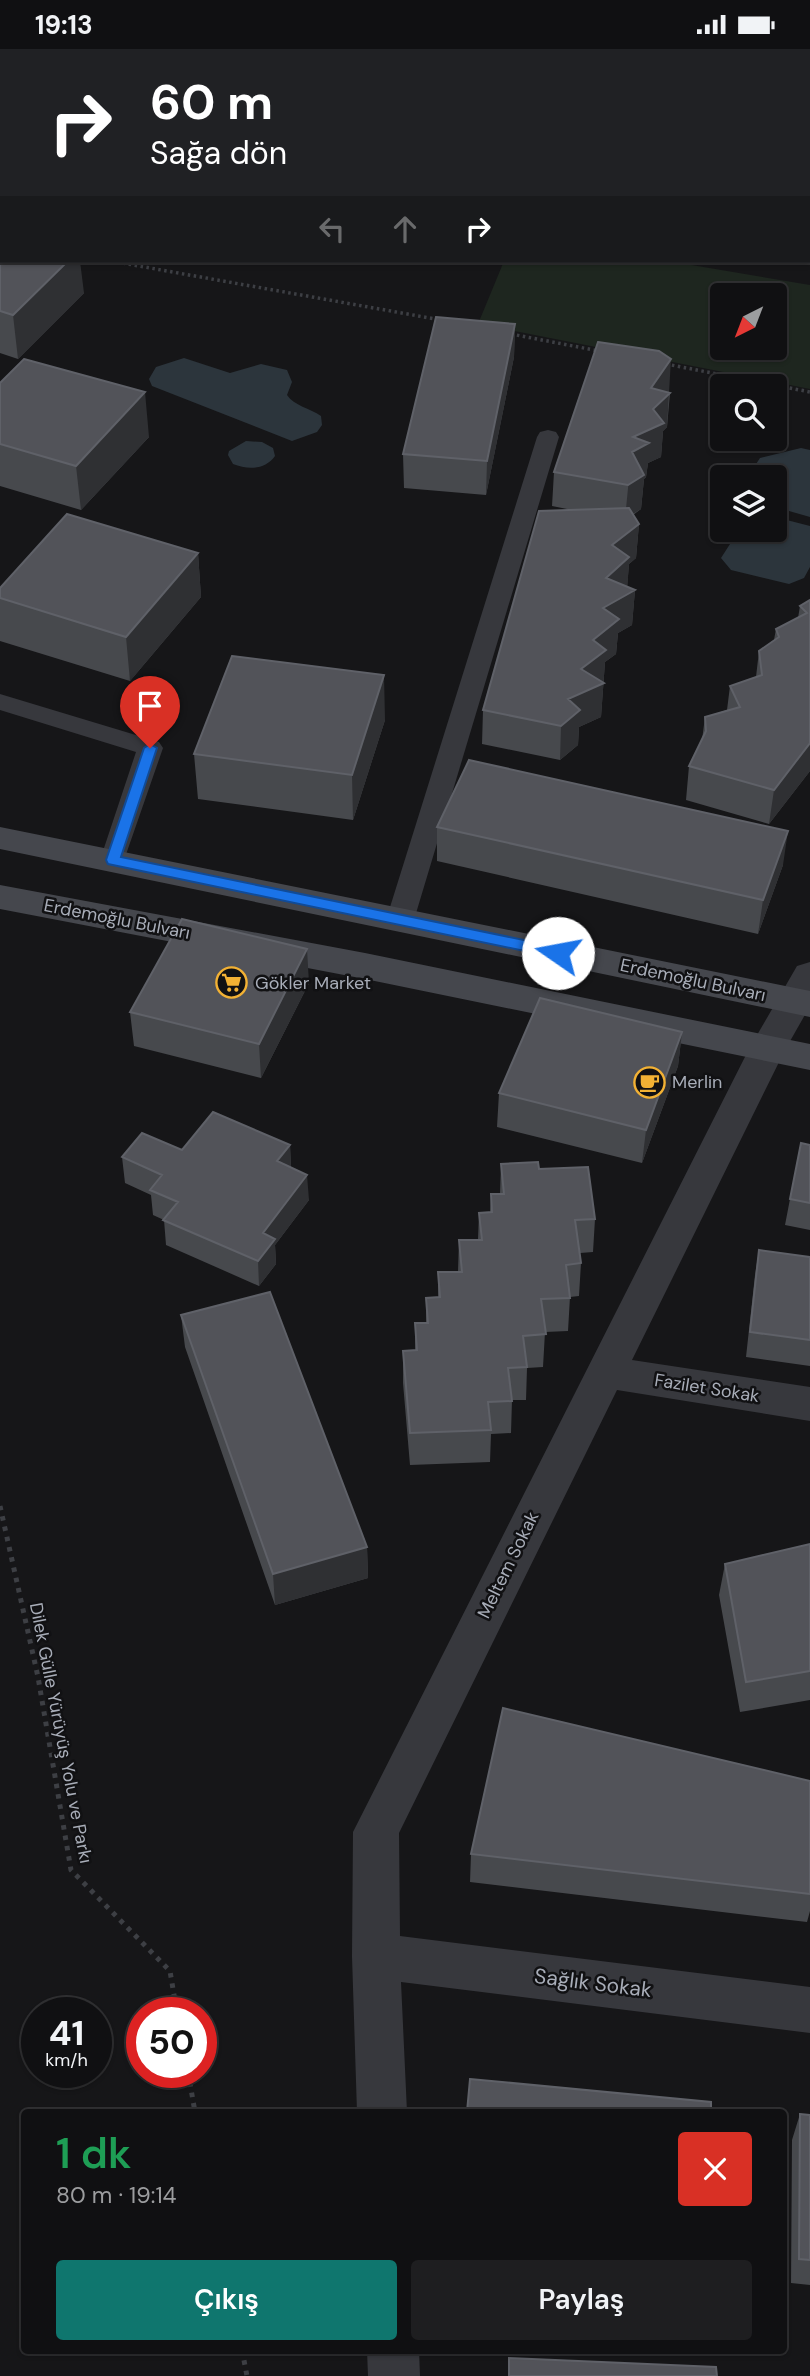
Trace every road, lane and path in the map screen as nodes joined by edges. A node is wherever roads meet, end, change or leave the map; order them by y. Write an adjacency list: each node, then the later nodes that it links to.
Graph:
1 (122, 263): 2 (path)
2 (444, 321)
3 (499, 331): 4 (path)
4 (607, 352)
5 (661, 363): 6 (path)
6 (810, 392)
7 (548, 437): 9 (lane)
8 (0, 702): 12 (lane)
9 (451, 756): 10 (lane); 14 (lane)
10 (477, 763)
11 (0, 838): 12 (main road, Erdemoğlu Bulvarı)
12 (113, 860): 14 (main road, Erdemoğlu Bulvarı)
13 (0, 897): 16 (main road, Erdemoğlu Bulvarı)
14 (400, 920): 15 (main road, Erdemoğlu Bulvarı)
15 (805, 993): 16 (street, Meltem Sokak)
16 (767, 1049): 17 (main road, Erdemoğlu Bulvarı); 18 (street, Meltem Sokak)
17 (810, 1058)
18 (604, 1372): 19 (street, Fazilet Sokak); 21 (street, Meltem Sokak)
19 (810, 1404)
20 (0, 1506): 22 (path, Dilek Gülle Yürüyüş Yolu ve Parkı)
21 (376, 1956): 23 (street, Sağlık Sokak); 26 (street, Meltem Sokak)
22 (174, 1997)
23 (810, 2010)
24 (191, 2088): 25 (path)
25 (194, 2109)
26 (382, 2109)
27 (243, 2354): 29 (path)
28 (393, 2354): 30 (street)
29 (247, 2376)
30 (394, 2376)

